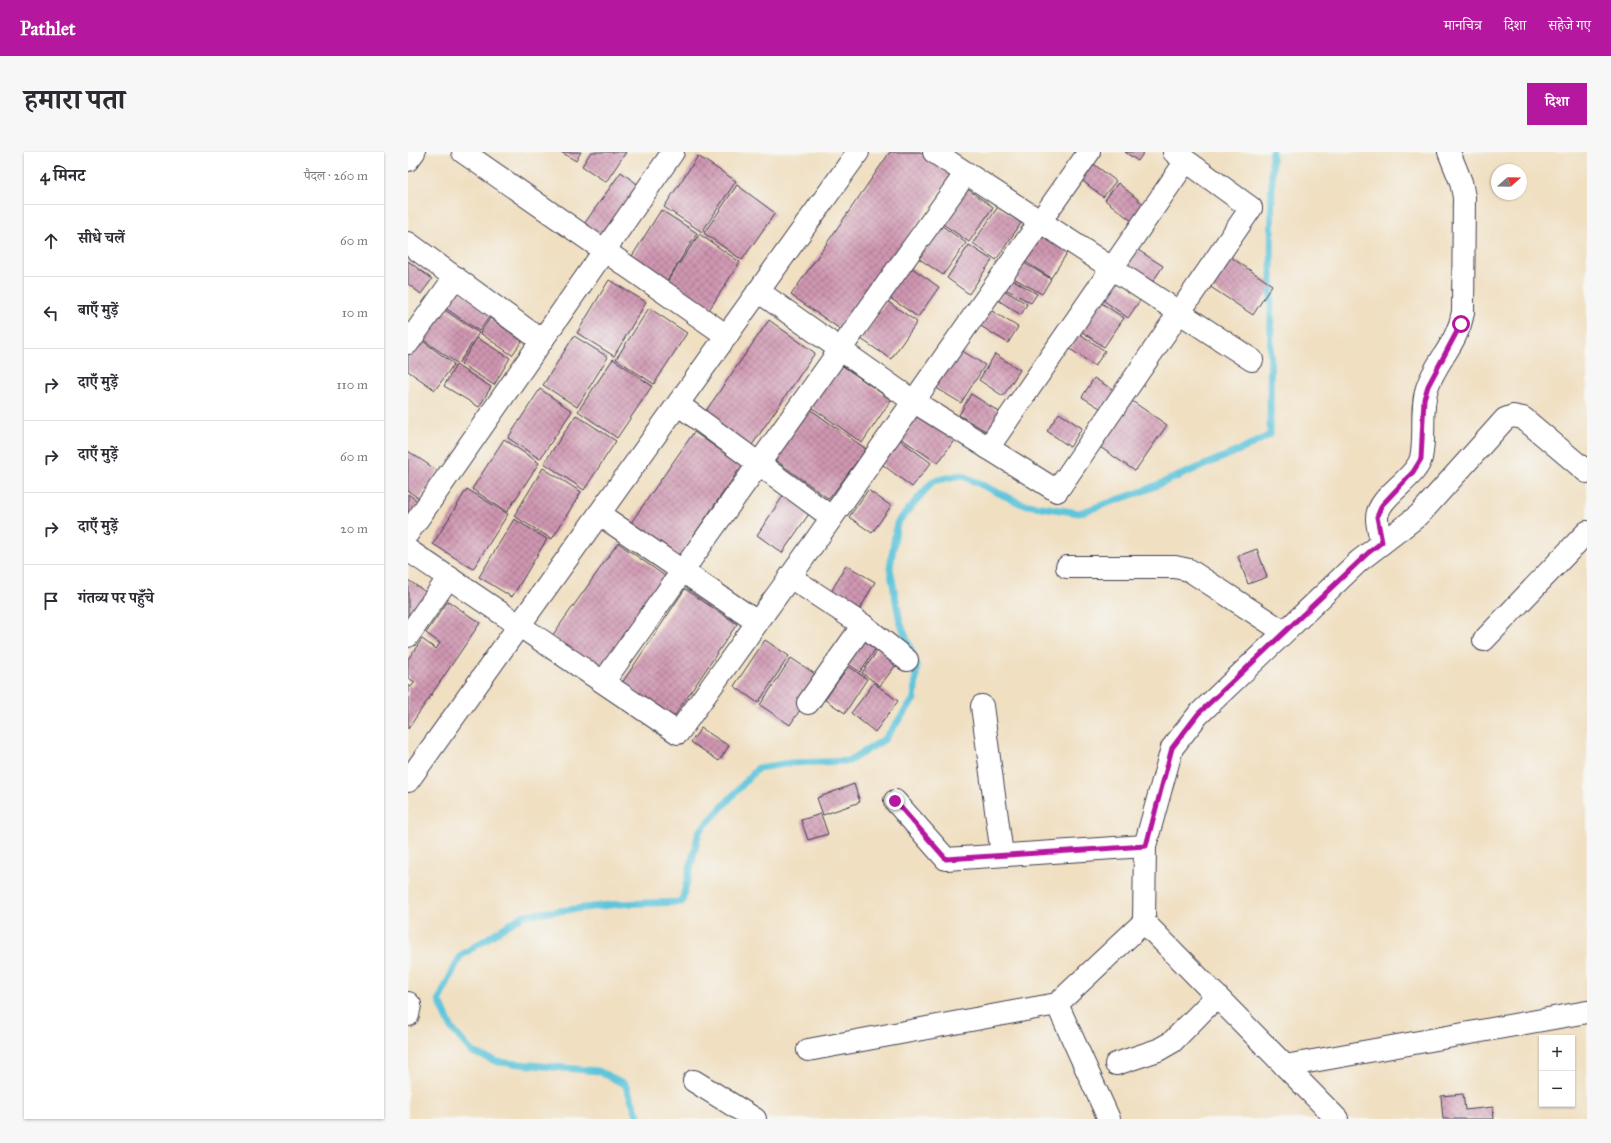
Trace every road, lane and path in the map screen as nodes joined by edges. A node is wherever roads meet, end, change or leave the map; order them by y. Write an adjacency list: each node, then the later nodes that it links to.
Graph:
1 (414, 152): 9 (street)
2 (463, 152): 13 (street)
3 (858, 152): 16 (street)
4 (934, 152): 10 (street)
5 (1089, 152): 11 (street)
6 (1449, 152): 32 (street)
7 (667, 154): 13 (street)
8 (1180, 157): 14 (street); 17 (street)
9 (408, 160)
10 (966, 173): 11 (street); 21 (street)
11 (1040, 221): 14 (street); 23 (street)
12 (408, 243): 15 (street)
13 (605, 252): 18 (street); 19 (street)
14 (1112, 269): 17 (street); 25 (street)
15 (455, 277): 19 (street); 20 (street)
16 (758, 291): 18 (street); 21 (street)
17 (1179, 312): 22 (street); 25 (street)
18 (727, 336): 24 (street)
19 (542, 341): 31 (street)
20 (408, 343)
21 (840, 349): 23 (street); 26 (street)
22 (1252, 360)
23 (913, 401): 25 (street); 29 (street)
24 (679, 405): 26 (street); 28 (street)
25 (988, 448)
26 (758, 464): 29 (street); 35 (street)
27 (1587, 472): 32 (street)
28 (599, 514): 35 (street); 39 (street)
29 (831, 518): 36 (street)
30 (1587, 532): 43 (street)
31 (408, 533)
32 (1382, 542): 41 (street)
33 (408, 550): 37 (street)
34 (1067, 567): 41 (street)
35 (682, 572): 38 (street); 45 (street)
36 (790, 577): 38 (street); 40 (street)
37 (449, 578): 39 (street); 42 (street)
38 (757, 622): 45 (street)
39 (520, 625): 45 (street); 48 (street)
40 (863, 625): 44 (street); 46 (street)
41 (1284, 632): 50 (street)
42 (408, 636)
43 (1484, 640)
44 (907, 660)
45 (604, 681)
46 (808, 703)
47 (982, 706): 51 (street)
48 (408, 781)
49 (895, 801): 51 (street)
50 (1146, 846): 51 (street); 52 (street)
51 (1002, 855)
52 (1144, 922): 53 (street); 55 (street)
53 (1217, 996): 59 (street); 60 (street)
54 (408, 1003): 57 (street)
55 (1057, 1004): 58 (street); 63 (street)
56 (1587, 1012): 60 (street)
57 (408, 1015)
58 (808, 1050)
59 (1116, 1064)
60 (1285, 1066): 64 (street)
61 (694, 1080): 62 (street)
62 (755, 1119)
63 (1109, 1119)
64 (1338, 1119)

